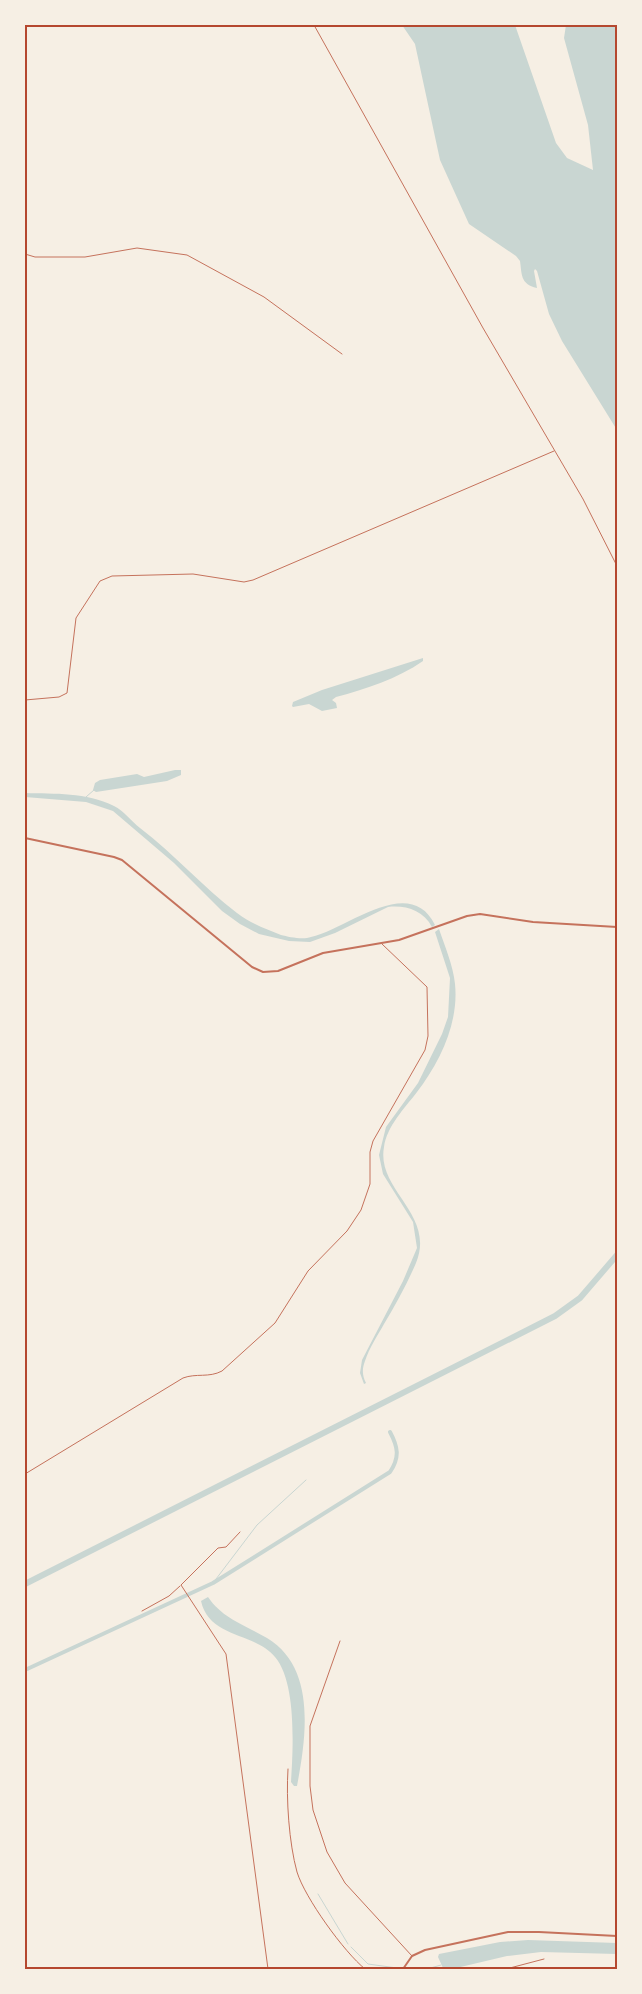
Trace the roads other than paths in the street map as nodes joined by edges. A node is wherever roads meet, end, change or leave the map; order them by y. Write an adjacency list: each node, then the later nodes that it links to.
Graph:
1 (314, 25): 4 (street)
2 (25, 254): 3 (street)
3 (342, 354)
4 (554, 451): 5 (street); 6 (street)
5 (617, 566)
6 (25, 700)
7 (25, 838): 9 (street)
8 (617, 927): 9 (street)
9 (382, 944): 10 (street)
10 (25, 1474)
11 (240, 1532): 12 (street)
12 (182, 1585): 13 (street); 19 (street)
13 (142, 1611)
14 (340, 1641): 17 (street)
15 (288, 1769): 20 (street)
16 (617, 1936): 17 (street)
17 (412, 1956): 21 (street)
18 (544, 1959): 22 (street)
19 (268, 1969)
20 (365, 1969)
21 (403, 1969)
22 (506, 1969)

